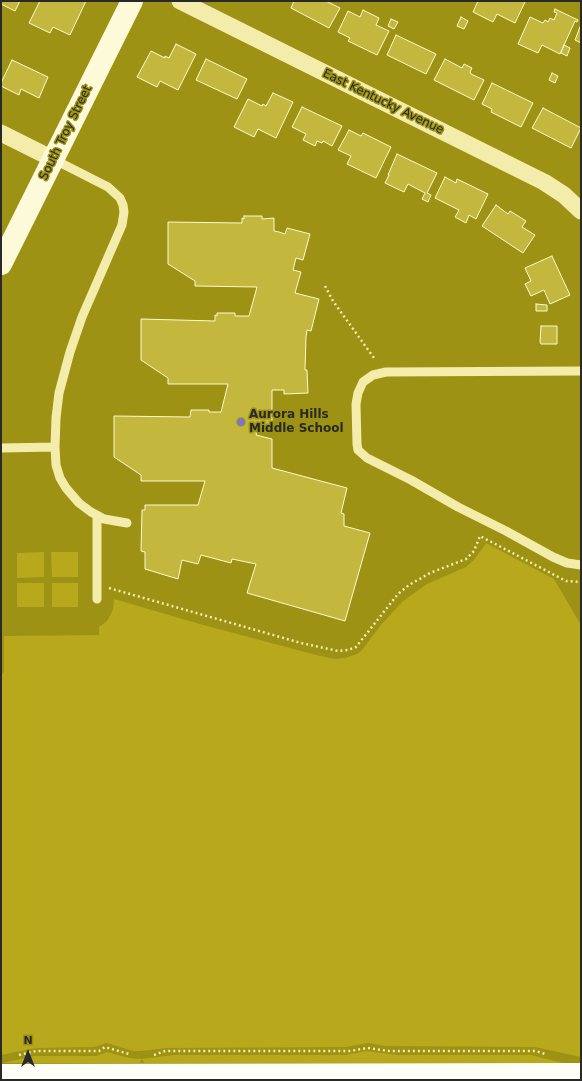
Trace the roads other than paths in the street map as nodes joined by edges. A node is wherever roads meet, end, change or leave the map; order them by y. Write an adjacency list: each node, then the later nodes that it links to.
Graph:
1 (132, 1): 4 (street, South Troy Street)
2 (180, 1): 5 (street, East Kentucky Avenue)
3 (1, 133): 4 (street)
4 (53, 159): 6 (street, South Troy Street); 8 (lane)
5 (581, 211)
6 (1, 264)
7 (581, 371): 12 (lane)
8 (55, 447): 9 (lane); 10 (lane)
9 (1, 448)
10 (97, 516): 11 (lane); 13 (lane)
11 (126, 523)
12 (581, 565)
13 (97, 599)
14 (581, 1074): 15 (main road)
15 (1, 1075)

